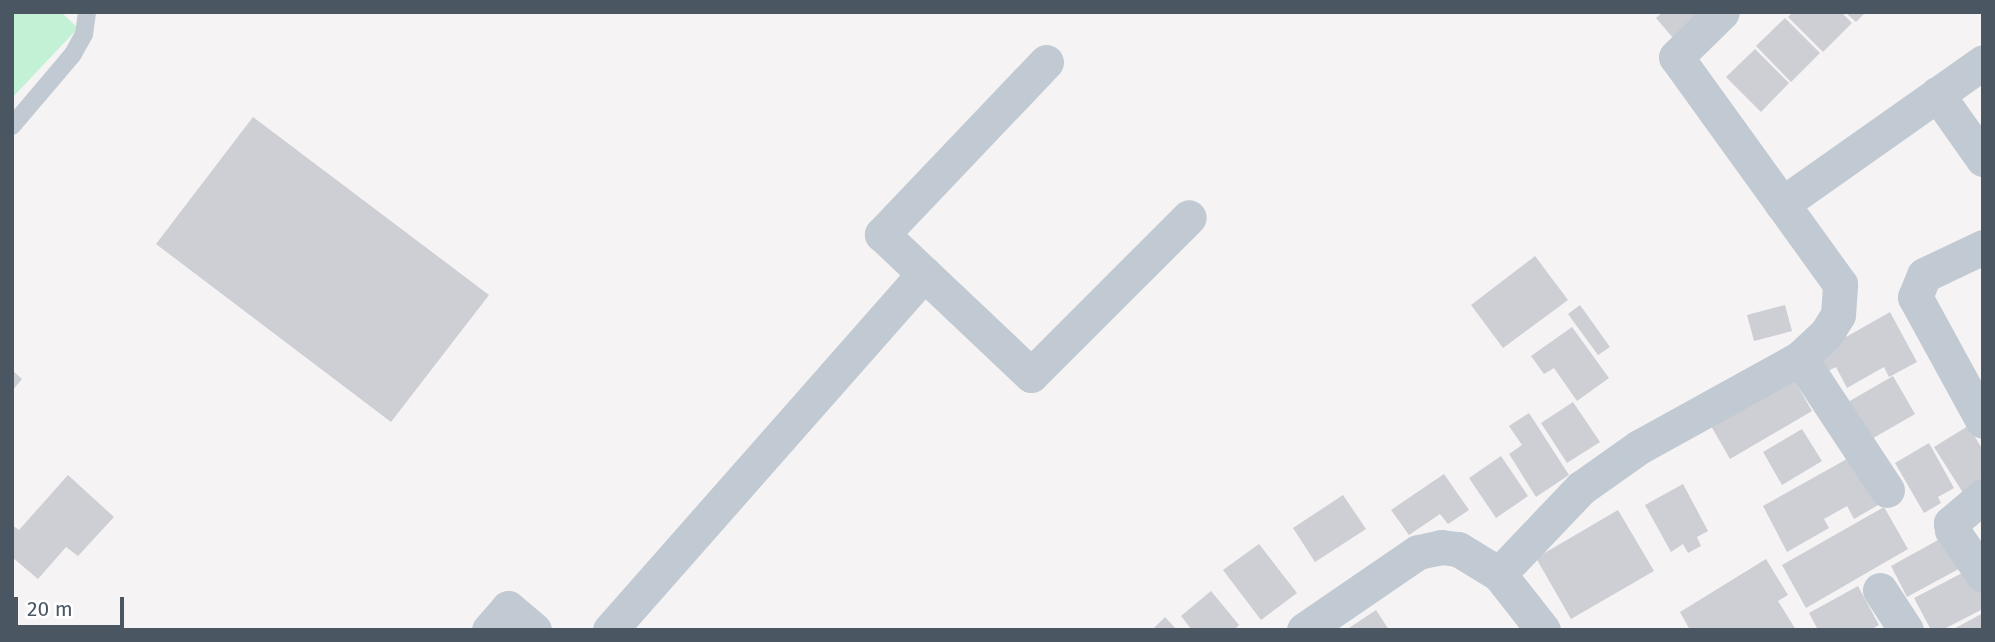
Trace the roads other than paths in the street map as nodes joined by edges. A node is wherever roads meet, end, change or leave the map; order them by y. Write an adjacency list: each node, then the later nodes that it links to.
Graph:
1 (87, 12): 6 (lane)
2 (1722, 12): 8 (street)
3 (1046, 62): 11 (street)
4 (1983, 62): 5 (street)
5 (1937, 94): 7 (street); 8 (street)
6 (12, 126)
7 (1983, 159)
8 (1782, 204): 12 (street)
9 (1189, 217): 11 (street)
10 (1983, 247): 13 (street)
11 (924, 274): 21 (street)
12 (1800, 358): 14 (street); 16 (street)
13 (1983, 421)
14 (1886, 490)
15 (1983, 496): 17 (street)
16 (1499, 574): 22 (street); 23 (street)
17 (1983, 575)
18 (1880, 590): 24 (street)
19 (489, 630): 20 (street)
20 (534, 630)
21 (610, 630)
22 (1304, 630)
23 (1543, 630)
24 (1906, 630)

